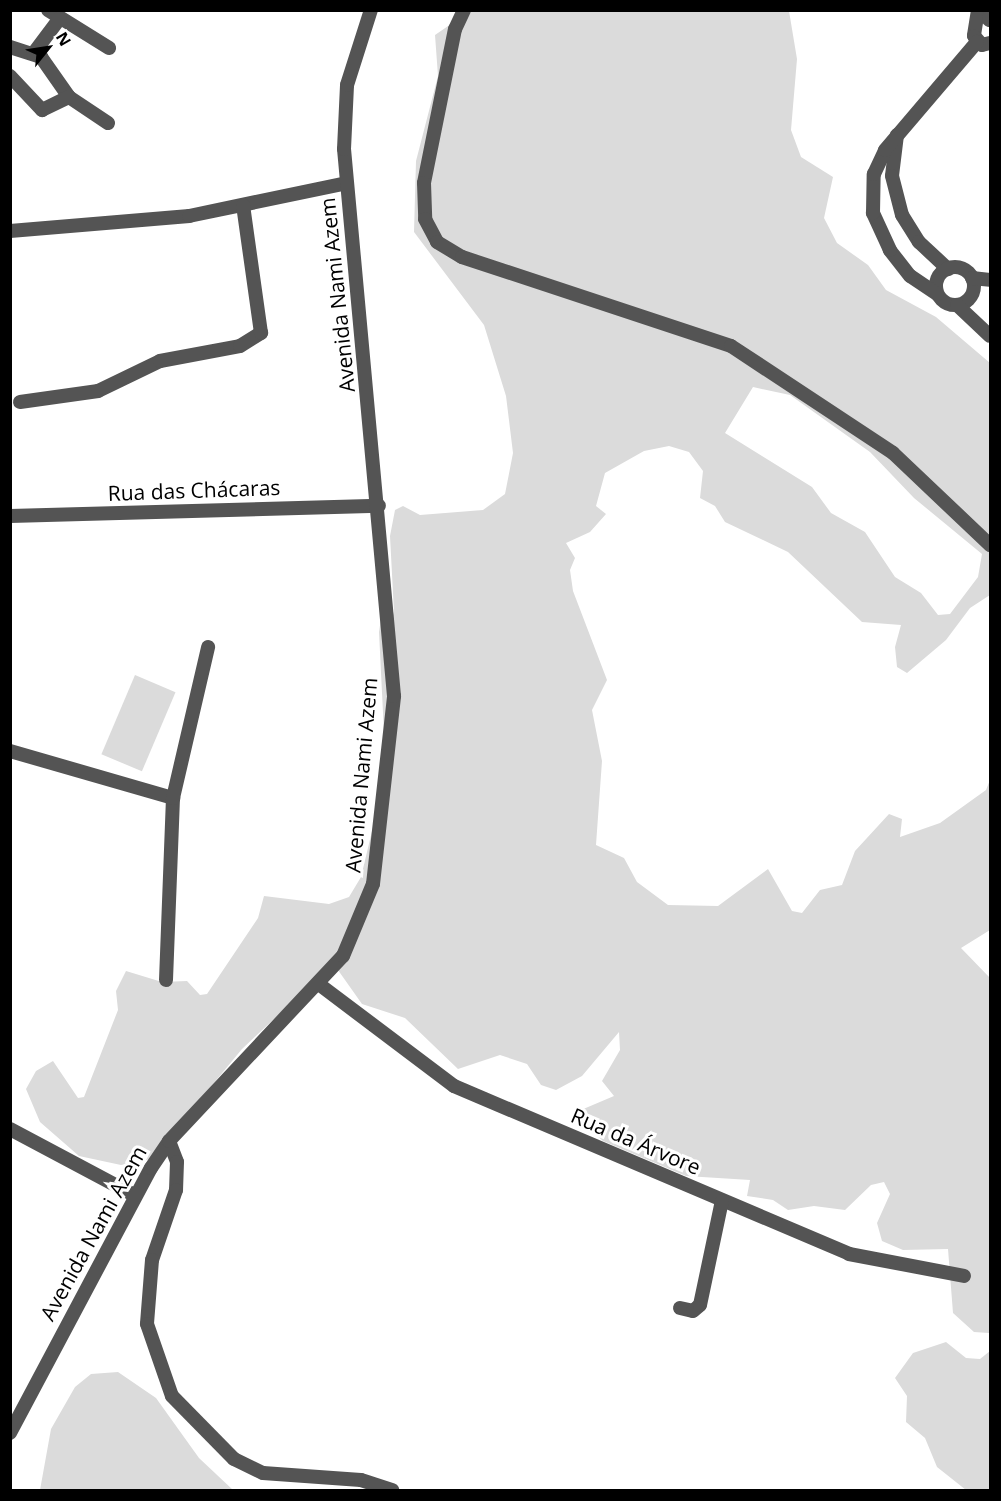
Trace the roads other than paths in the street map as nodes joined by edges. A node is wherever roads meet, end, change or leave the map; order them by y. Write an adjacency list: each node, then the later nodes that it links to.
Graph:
1 (371, 10): 14 (street, Avenida Nami Azem)
2 (464, 10): 26 (street)
3 (978, 10): 5 (street)
4 (54, 14): 7 (street); 8 (street)
5 (986, 20): 6 (street)
6 (984, 42): 13 (street)
7 (109, 48)
8 (33, 54): 9 (street); 11 (street)
9 (12, 55)
10 (10, 76): 11 (street)
11 (69, 96): 12 (street)
12 (108, 123)
13 (897, 135): 17 (street); 20 (street)
14 (347, 183): 15 (street); 24 (street, Avenida Nami Azem)
15 (243, 205): 16 (street); 23 (street)
16 (10, 231)
17 (948, 269): 18 (street); 20 (street)
18 (972, 278): 19 (street); 21 (street)
19 (990, 280)
20 (937, 294): 21 (street)
21 (957, 305): 22 (street)
22 (990, 336)
23 (20, 402)
24 (379, 506): 25 (street, Rua das Chácaras); 31 (street, Avenida Nami Azem)
25 (10, 516)
26 (990, 545)
27 (208, 647): 29 (street)
28 (10, 751): 29 (street)
29 (173, 798): 30 (street)
30 (166, 980)
31 (320, 986): 33 (street, Avenida Nami Azem); 35 (street, Rua da Árvore)
32 (10, 1130): 34 (street)
33 (169, 1141): 34 (street, Avenida Nami Azem); 39 (street)
34 (134, 1195): 38 (street, Avenida Nami Azem)
35 (722, 1201): 36 (street, Rua da Árvore); 37 (street)
36 (963, 1276)
37 (680, 1308)
38 (12, 1427)
39 (392, 1491)

